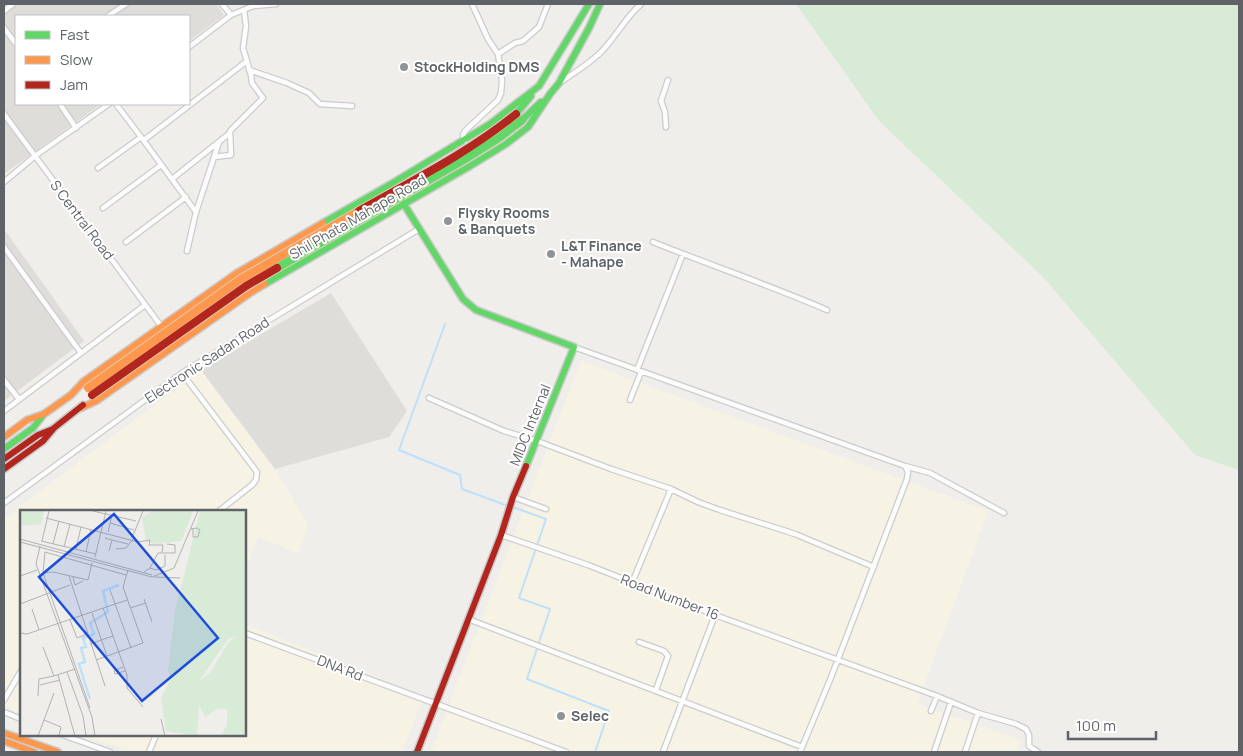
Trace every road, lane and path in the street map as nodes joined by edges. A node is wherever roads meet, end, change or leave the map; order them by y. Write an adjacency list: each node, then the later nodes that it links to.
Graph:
1 (13, 4): 10 (street)
2 (126, 4): 12 (street)
3 (222, 4): 13 (street)
4 (276, 4): 11 (street)
5 (472, 4): 17 (street)
6 (548, 4): 17 (street)
7 (589, 4): 22 (main road, Shil Phata Mahape Road)
8 (600, 4): 21 (main road, Shil Phata Mahape Road)
9 (641, 4): 21 (street)
10 (4, 10)
11 (244, 10): 13 (street); 18 (street)
12 (110, 15)
13 (230, 15): 16 (street)
14 (4, 28): 15 (street)
15 (15, 43)
16 (190, 46)
17 (498, 54): 30 (street)
18 (247, 61): 19 (street); 24 (street)
19 (250, 70): 29 (street); 36 (street)
20 (668, 80): 34 (street)
21 (559, 83): 23 (main road, Shil Phata Mahape Road)
22 (539, 86): 32 (main road, Shil Phata Mahape Road); 33 (main road)
23 (550, 94): 33 (main road); 42 (main road, Shil Phata Mahape Road)
24 (190, 103)
25 (61, 105): 35 (street)
26 (108, 105): 35 (street)
27 (117, 105): 37 (street)
28 (188, 105): 37 (street)
29 (352, 106)
30 (490, 107): 32 (street); 38 (street)
31 (4, 114): 40 (street, S Central Road)
32 (499, 116): 38 (main road, Shil Phata Mahape Road)
33 (519, 117): 66 (main road, bridge)
34 (666, 127)
35 (76, 128): 40 (street)
36 (230, 133): 39 (street); 41 (street)
37 (143, 138): 43 (street); 44 (street)
38 (464, 140): 42 (street); 47 (main road, Shil Phata Mahape Road)
39 (219, 142): 41 (street); 45 (street)
40 (36, 156): 46 (street); 58 (street, S Central Road)
41 (214, 157): 51 (street)
42 (477, 162): 49 (main road, Shil Phata Mahape Road)
43 (161, 165): 45 (street); 50 (street)
44 (98, 168)
45 (172, 178): 48 (street)
46 (4, 182)
47 (391, 184): 49 (main road); 60 (main road, Shil Phata Mahape Road)
48 (186, 198): 51 (street); 53 (street)
49 (404, 205): 52 (main road); 71 (main road, Shil Phata Mahape Road)
50 (104, 208)
51 (196, 212): 56 (street)
52 (419, 229): 61 (main road); 64 (street, Electronic Sadan Road)
53 (126, 242)
54 (653, 242): 57 (street)
55 (4, 247): 62 (street)
56 (187, 251)
57 (683, 254): 59 (street); 63 (street)
58 (145, 305): 60 (street, S Central Road); 62 (street)
59 (827, 310)
60 (161, 326): 67 (main road, Shil Phata Mahape Road)
61 (574, 348): 63 (street); 76 (main road, MIDC Internal)
62 (81, 353): 69 (street)
63 (639, 371): 70 (street); 79 (street)
64 (182, 373): 83 (street, Electronic Sadan Road); 85 (street)
65 (4, 380): 69 (street)
66 (90, 392): 67 (main road); 71 (main road)
67 (71, 395): 73 (main road)
68 (429, 398): 76 (street)
69 (19, 399): 72 (street)
70 (630, 400)
71 (81, 408): 74 (main road)
72 (4, 411)
73 (44, 414): 75 (main road); 77 (main road)
74 (54, 428): 78 (main road); 80 (main road)
75 (4, 437)
76 (537, 442): 81 (street); 82 (main road, MIDC Internal)
77 (4, 449)
78 (4, 459)
79 (905, 466): 86 (street); 88 (street)
80 (4, 469)
81 (670, 489): 88 (street); 89 (street)
82 (513, 498): 84 (street); 87 (main road, MIDC Internal)
83 (4, 503)
84 (546, 509)
85 (220, 510)
86 (1004, 513)
87 (501, 535): 89 (street, Road Number 16); 91 (main road, MIDC Internal)
88 (874, 567): 94 (street)
89 (632, 583): 90 (street, Road Number 16)
90 (715, 615): 94 (street, Road Number 16); 99 (street)
91 (468, 619): 96 (street); 101 (main road, MIDC Internal)
92 (246, 633): 101 (street, DNA Rd)
93 (639, 642): 96 (street)
94 (838, 660): 97 (street, Road Number 16); 110 (street)
95 (20, 673): 98 (street)
96 (656, 690): 99 (street)
97 (937, 696): 100 (street, Road Number 16); 102 (street)
98 (4, 700)
99 (682, 701): 110 (street); 117 (street)
100 (951, 702): 104 (street, Road Number 16); 118 (street)
101 (435, 704): 115 (main road, MIDC Internal); 116 (street, DNA Rd)
102 (931, 711)
103 (4, 712): 105 (street)
104 (978, 713): 119 (street); 120 (street, Road Number 16)
105 (20, 719)
106 (4, 733): 112 (main road)
107 (67, 736): 113 (street)
108 (156, 736): 114 (street)
109 (4, 741): 111 (main road)
110 (801, 750)
111 (34, 752)
112 (58, 752)
113 (110, 752)
114 (149, 752)
115 (417, 752)
116 (566, 752)
117 (663, 752)
118 (934, 752)
119 (965, 752)
120 (1038, 752)

